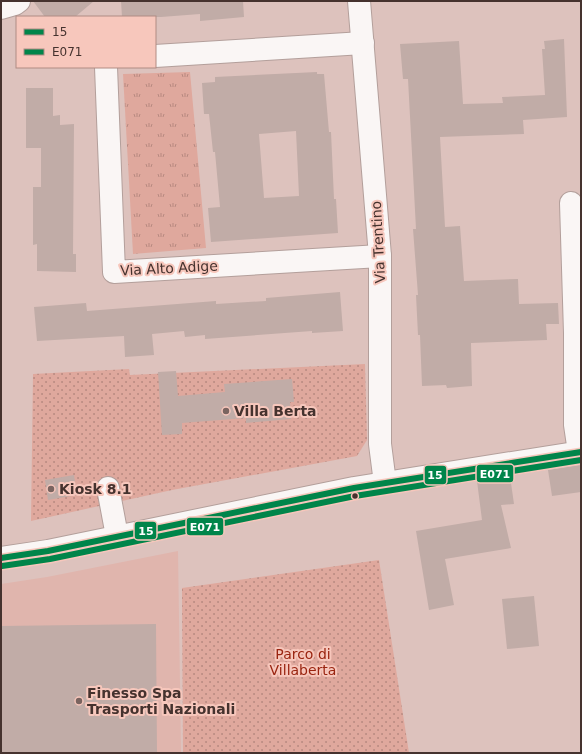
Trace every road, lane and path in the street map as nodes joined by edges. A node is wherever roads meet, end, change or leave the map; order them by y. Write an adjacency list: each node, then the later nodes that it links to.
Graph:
1 (19, 1): 3 (street)
2 (359, 1): 4 (street, Via Trentino)
3 (1, 8)
4 (362, 43): 5 (street); 8 (street, Via Trentino)
5 (156, 56)
6 (106, 68): 8 (street, Via Alto Adige)
7 (571, 203): 9 (street)
8 (380, 256): 10 (street, Via Trentino)
9 (580, 452): 10 (street)
10 (385, 483): 12 (street)
11 (108, 488): 12 (street)
12 (117, 536): 13 (street)
13 (1, 558)

